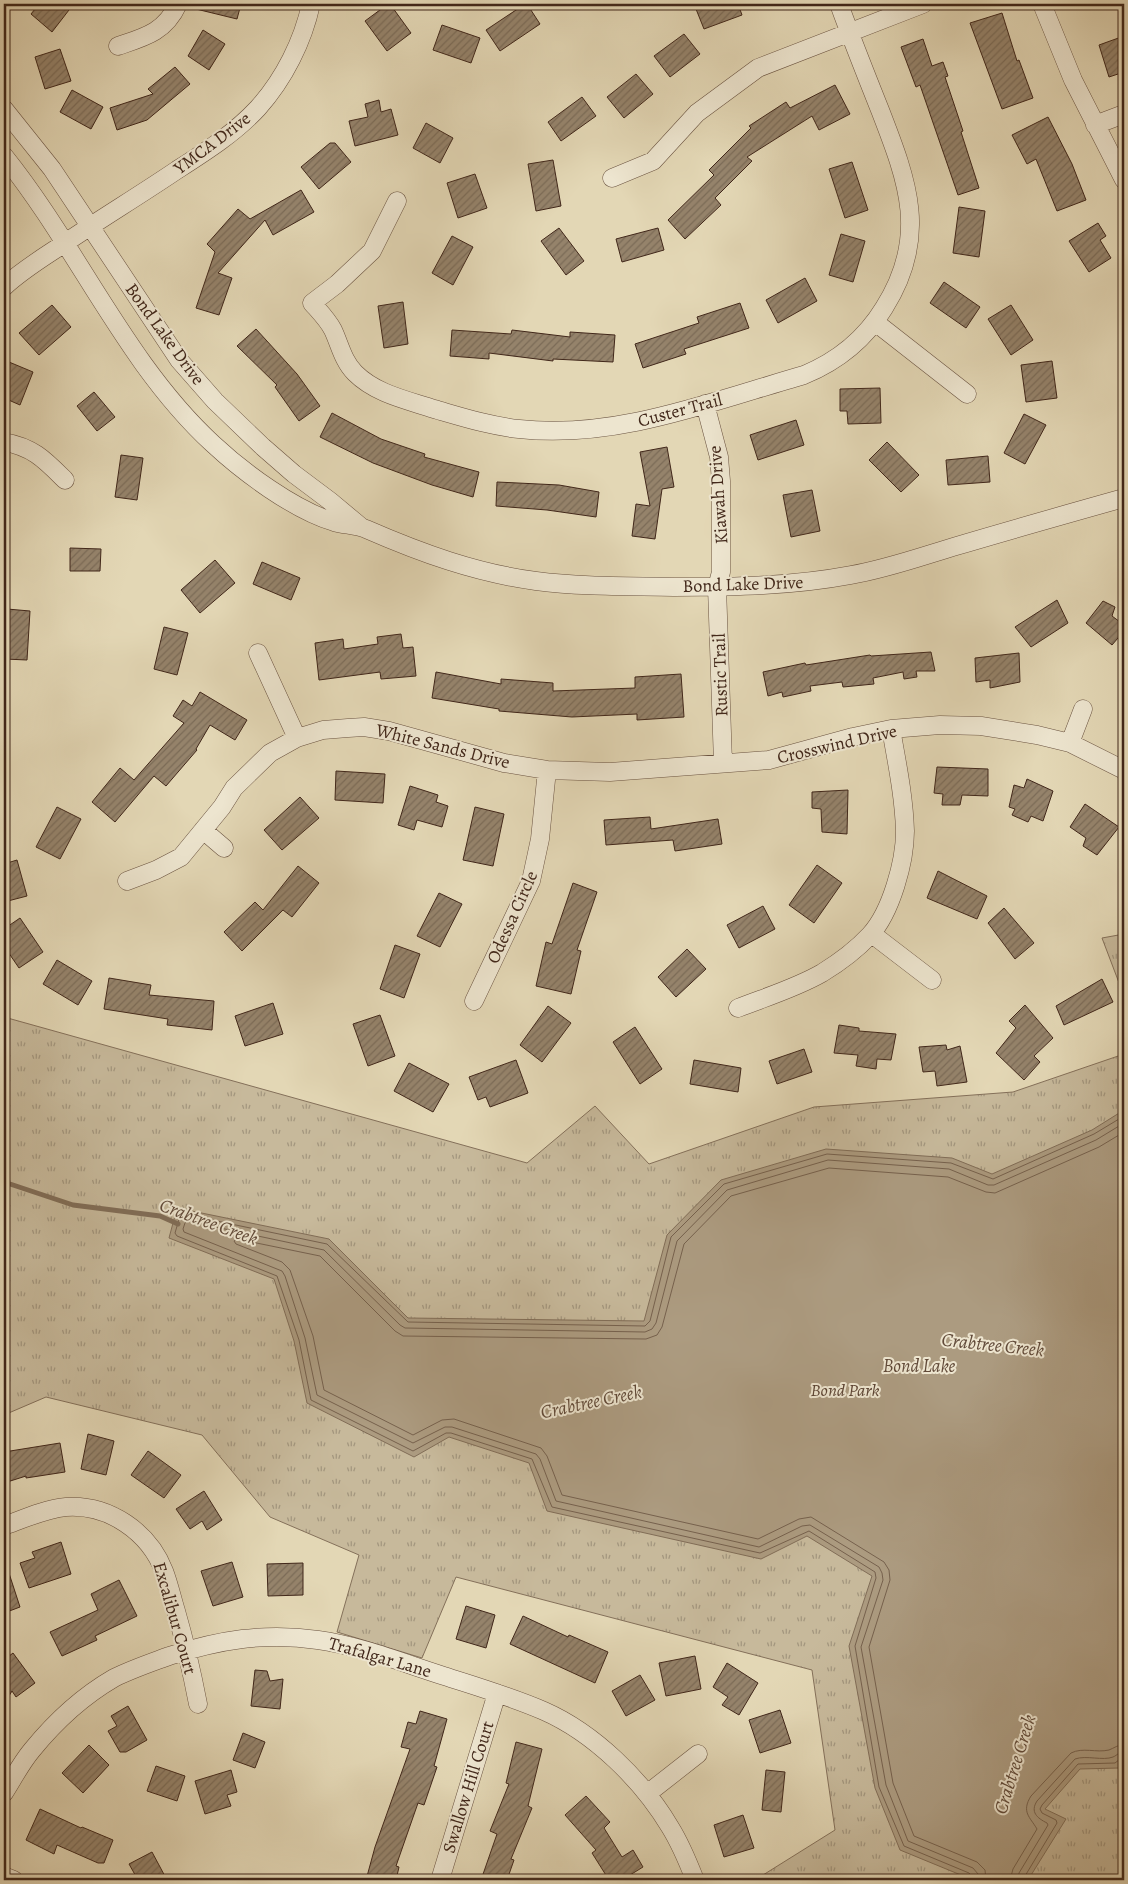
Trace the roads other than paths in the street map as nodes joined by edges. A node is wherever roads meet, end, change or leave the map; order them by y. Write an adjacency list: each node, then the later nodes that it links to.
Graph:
1 (178, 4): 7 (street)
2 (311, 4): 15 (street, YMCA Drive)
3 (840, 4): 6 (street, Custer Trail)
4 (923, 4): 6 (street)
5 (1042, 4): 10 (street)
6 (849, 32): 12 (street); 18 (street, Custer Trail)
7 (118, 46)
8 (4, 109): 15 (street, Bond Lake Drive)
9 (1124, 114): 10 (street)
10 (1095, 125): 13 (street)
11 (4, 156): 16 (street, Bond Lake Drive)
12 (612, 178)
13 (1124, 180)
14 (397, 201): 20 (street, Custer Trail)
15 (90, 226): 16 (street, YMCA Drive); 24 (street, Bond Lake Drive)
16 (65, 243): 17 (street, YMCA Drive); 24 (street, Bond Lake Drive)
17 (4, 288)
18 (875, 322): 19 (street); 20 (street, Custer Trail)
19 (967, 394)
20 (705, 404): 25 (street, Kiawah Drive)
21 (4, 442): 22 (street)
22 (65, 480)
23 (1124, 498): 25 (street, Bond Lake Drive)
24 (360, 527): 25 (street, Bond Lake Drive)
25 (717, 587): 31 (street, Rustic Trail)
26 (258, 652): 29 (street)
27 (1082, 708): 30 (street)
28 (891, 729): 30 (street, Crosswind Drive); 31 (street, Crosswind Drive); 37 (street)
29 (298, 738): 32 (street, White Sands Drive); 34 (street, White Sands Drive)
30 (1070, 743): 33 (street, Crosswind Drive)
31 (723, 763): 32 (street, White Sands Drive)
32 (547, 770): 39 (street, Odessa Circle)
33 (1124, 770)
34 (203, 830): 35 (street); 36 (street, White Sands Drive)
35 (224, 848)
36 (127, 881)
37 (872, 934): 38 (street); 40 (street)
38 (932, 980)
39 (474, 1001)
40 (738, 1008)
41 (4, 1526): 42 (street, Excalibur Court)
42 (187, 1650): 43 (street, Trafalgar Lane); 44 (street, Excalibur Court); 46 (street, Trafalgar Lane)
43 (497, 1693): 47 (street, Trafalgar Lane); 50 (street, Swallow Hill Court)
44 (198, 1704)
45 (698, 1754): 47 (street)
46 (4, 1793)
47 (647, 1794): 51 (street, Trafalgar Lane)
48 (4, 1876): 49 (street)
49 (14, 1880)
50 (440, 1880)
51 (695, 1880)

